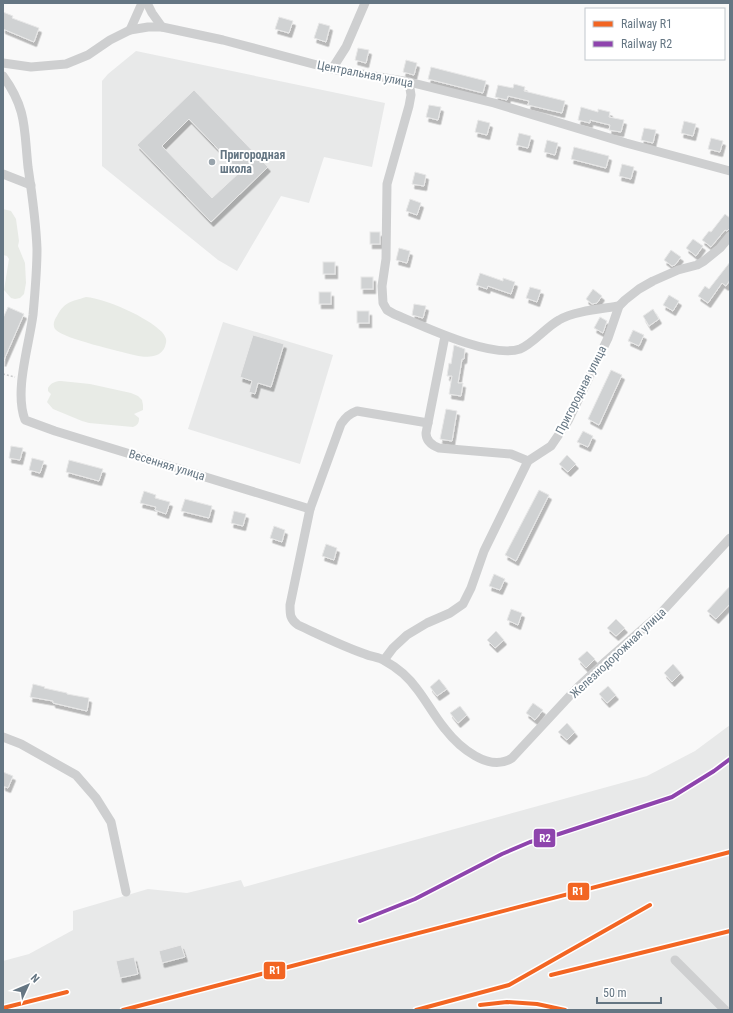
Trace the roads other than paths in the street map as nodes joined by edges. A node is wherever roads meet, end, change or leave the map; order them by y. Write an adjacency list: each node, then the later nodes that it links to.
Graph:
1 (142, 3): 5 (street)
2 (147, 3): 4 (street)
3 (365, 3): 7 (street)
4 (162, 27): 5 (street, Центральная улица); 7 (street, Центральная улица)
5 (130, 30): 6 (street, Центральная улица)
6 (3, 63)
7 (332, 68): 9 (street, Центральная улица)
8 (3, 76): 12 (street)
9 (409, 82): 10 (street, Центральная улица); 15 (street)
10 (730, 171)
11 (3, 174): 12 (street)
12 (31, 185): 18 (street, Весенняя улица)
13 (730, 236): 14 (street, Пригородная улица)
14 (619, 306): 15 (street); 17 (street, Пригородная улица)
15 (445, 336): 16 (street)
16 (428, 423): 17 (street); 18 (street)
17 (528, 461): 20 (street)
18 (310, 509): 20 (street)
19 (730, 538): 20 (street, Железнодорожная улица)
20 (384, 660)
21 (3, 737): 22 (street)
22 (126, 892)
23 (675, 960): 24 (street)
24 (725, 1010)

